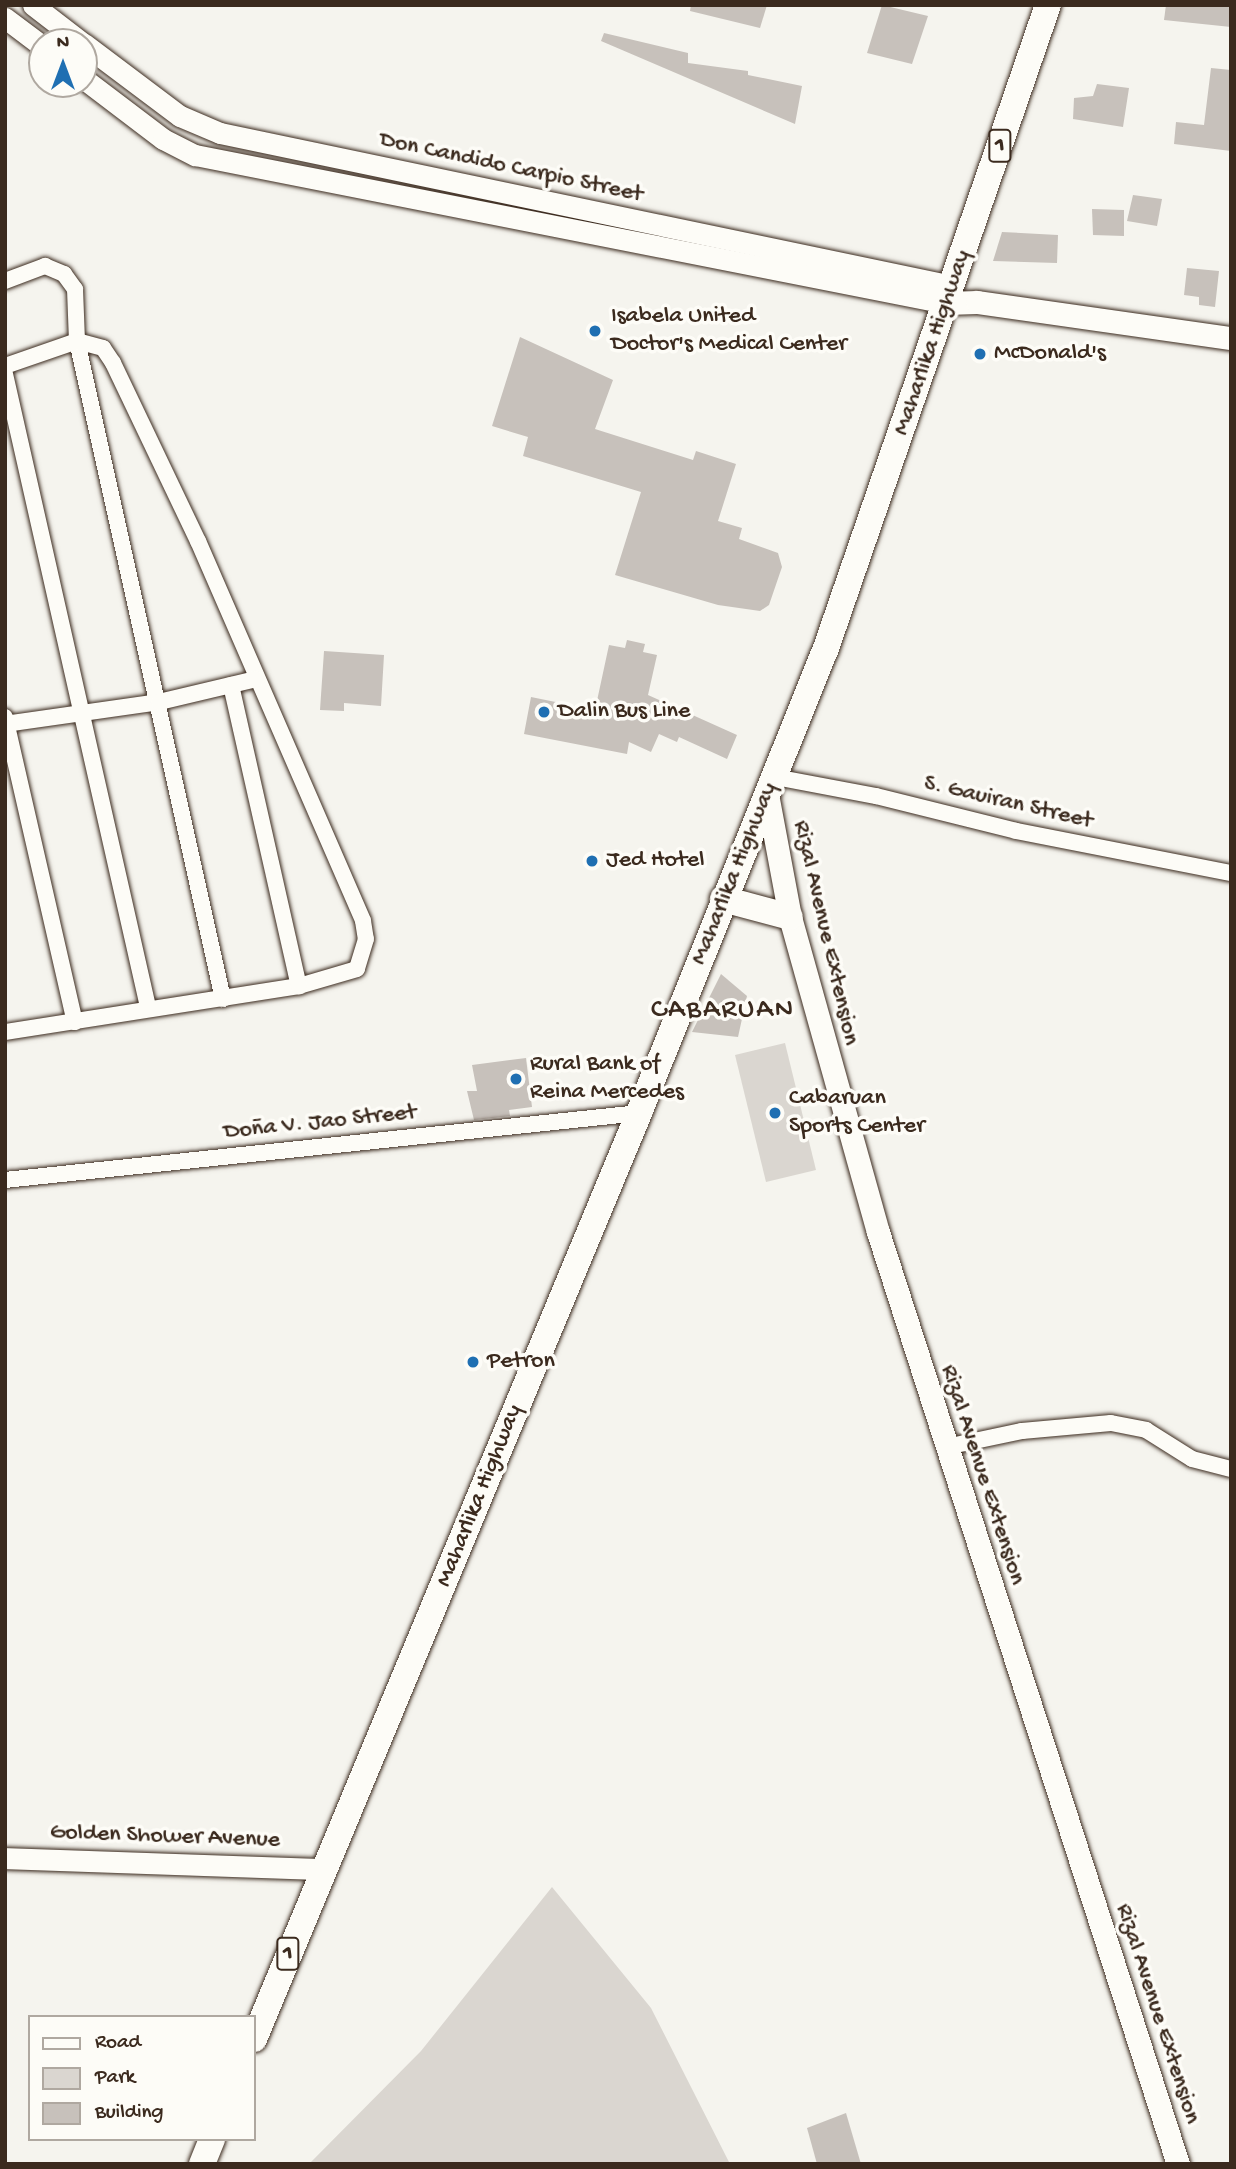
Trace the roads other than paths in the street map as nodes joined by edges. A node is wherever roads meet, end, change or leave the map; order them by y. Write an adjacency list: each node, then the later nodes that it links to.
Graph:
1 (33, 5): 4 (street, Don Candido Carpio Street)
2 (1048, 5): 9 (main road, Maharlika Highway / 1)
3 (5, 18): 5 (street)
4 (63, 28)
5 (28, 36)
6 (98, 54): 9 (street, Don Candido Carpio Street)
7 (98, 90): 9 (street, Don Candido Carpio Street)
8 (5, 281): 11 (street)
9 (949, 295): 10 (main road); 19 (main road, Maharlika Highway / 1)
10 (1231, 338)
11 (77, 341): 12 (street); 14 (street); 16 (street)
12 (5, 366)
13 (5, 374): 17 (street)
14 (256, 679): 15 (street); 23 (street)
15 (231, 685): 16 (street); 23 (street)
16 (159, 702): 17 (street); 24 (street)
17 (85, 713): 18 (street); 25 (street)
18 (6, 722): 26 (street)
19 (771, 785): 20 (street, S. Gauiran Street); 21 (main road, Maharlika Highway / 1); 22 (main road, Rizal Avenue Extension)
20 (1231, 873)
21 (723, 899): 22 (main road); 28 (main road, Maharlika Highway / 1)
22 (790, 917): 30 (main road, Rizal Avenue Extension)
23 (299, 986): 24 (street)
24 (223, 999): 25 (street)
25 (148, 1007): 26 (street)
26 (75, 1022): 27 (street)
27 (5, 1032)
28 (639, 1113): 29 (street, Doña V. Jao Street); 33 (main road, Maharlika Highway / 1)
29 (5, 1180)
30 (946, 1447): 31 (street); 37 (main road, Rizal Avenue Extension)
31 (1231, 1469)
32 (5, 1858): 33 (street, Golden Shower Avenue)
33 (323, 1869): 34 (main road, Maharlika Highway / 1)
34 (256, 2034)
35 (211, 2141): 36 (main road)
36 (202, 2164)
37 (1178, 2164)

